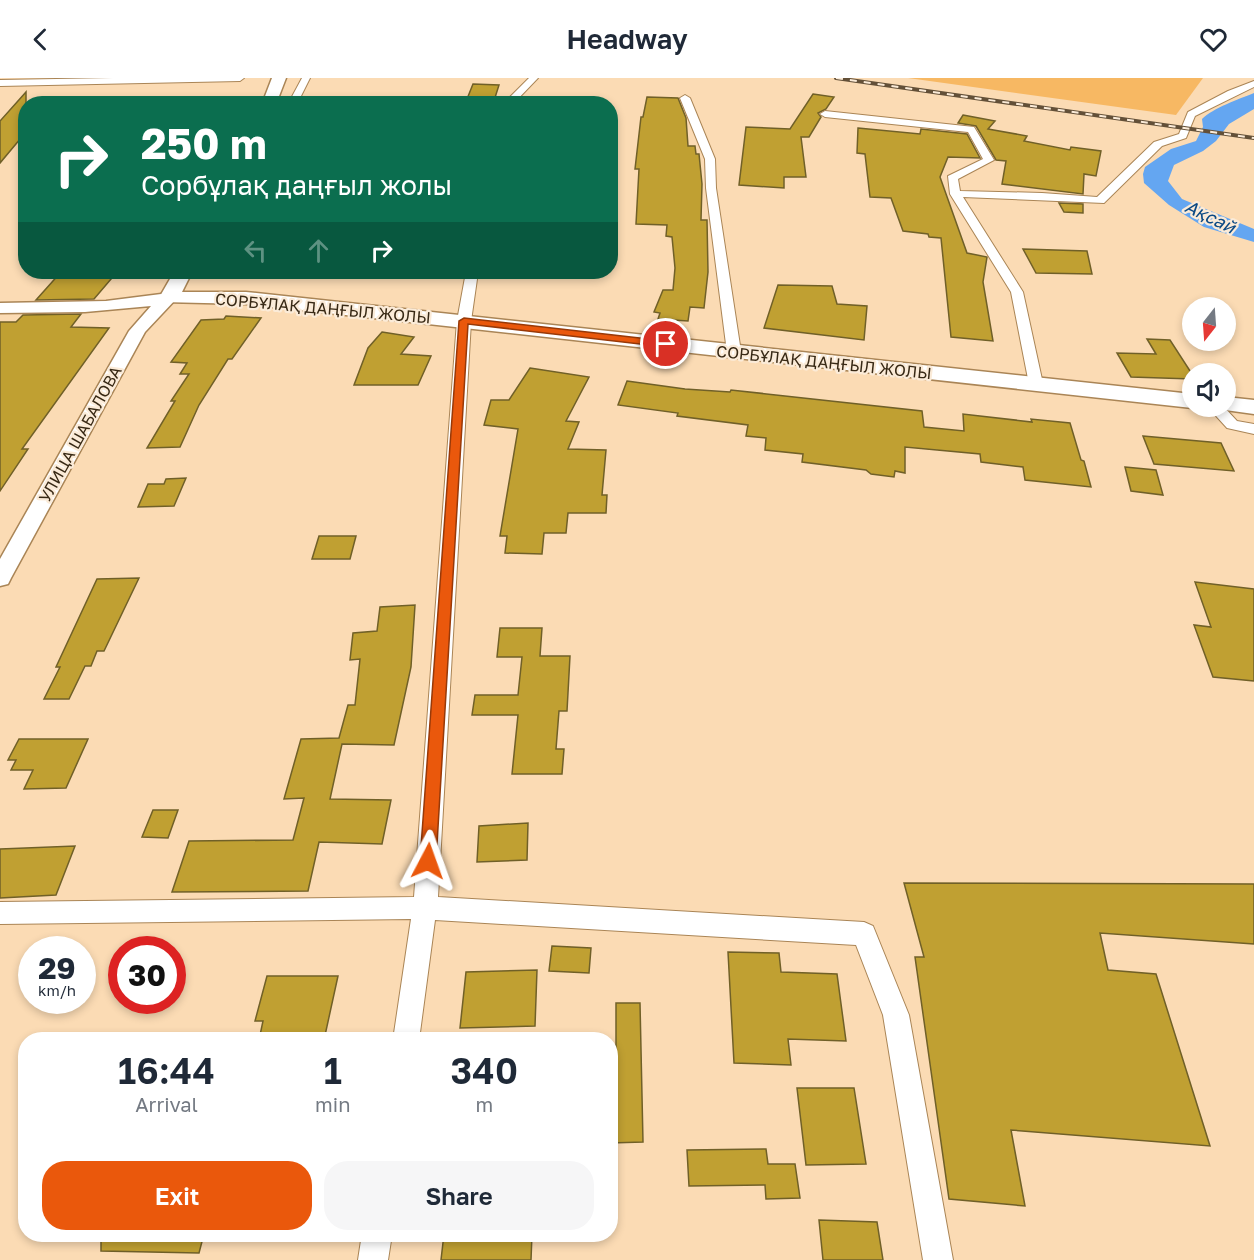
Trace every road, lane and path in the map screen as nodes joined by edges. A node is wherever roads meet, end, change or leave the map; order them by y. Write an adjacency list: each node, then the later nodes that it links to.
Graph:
1 (240, 78): 5 (street)
2 (279, 78): 7 (main road)
3 (306, 78): 8 (street)
4 (534, 78): 9 (street)
5 (0, 83)
6 (1254, 84): 12 (street)
7 (272, 96)
8 (296, 96)
9 (515, 96)
10 (685, 98): 18 (street)
11 (825, 114): 12 (street)
12 (956, 194): 19 (street)
13 (180, 279): 15 (main road)
14 (471, 279): 17 (street)
15 (170, 298): 16 (street); 17 (main road, СОРБҰЛАҚ ДАҢҒЫЛ ЖОЛЫ); 25 (street, УЛИЦА ШАБАЛОВА)
16 (0, 308)
17 (464, 321): 18 (main road, СОРБҰЛАҚ ДАҢҒЫЛ ЖОЛЫ); 26 (street)
18 (734, 352): 19 (main road, СОРБҰЛАҚ ДАҢҒЫЛ ЖОЛЫ)
19 (1036, 384): 20 (main road, СОРБҰЛАҚ ДАҢҒЫЛ ЖОЛЫ)
20 (1182, 400)
21 (1236, 405): 22 (main road)
22 (1254, 407)
23 (1224, 417): 24 (street)
24 (1254, 429)
25 (0, 578)
26 (425, 908): 27 (street); 28 (street); 31 (street)
27 (0, 913)
28 (406, 1032)
29 (376, 1242): 30 (street)
30 (373, 1260)
31 (938, 1260)

